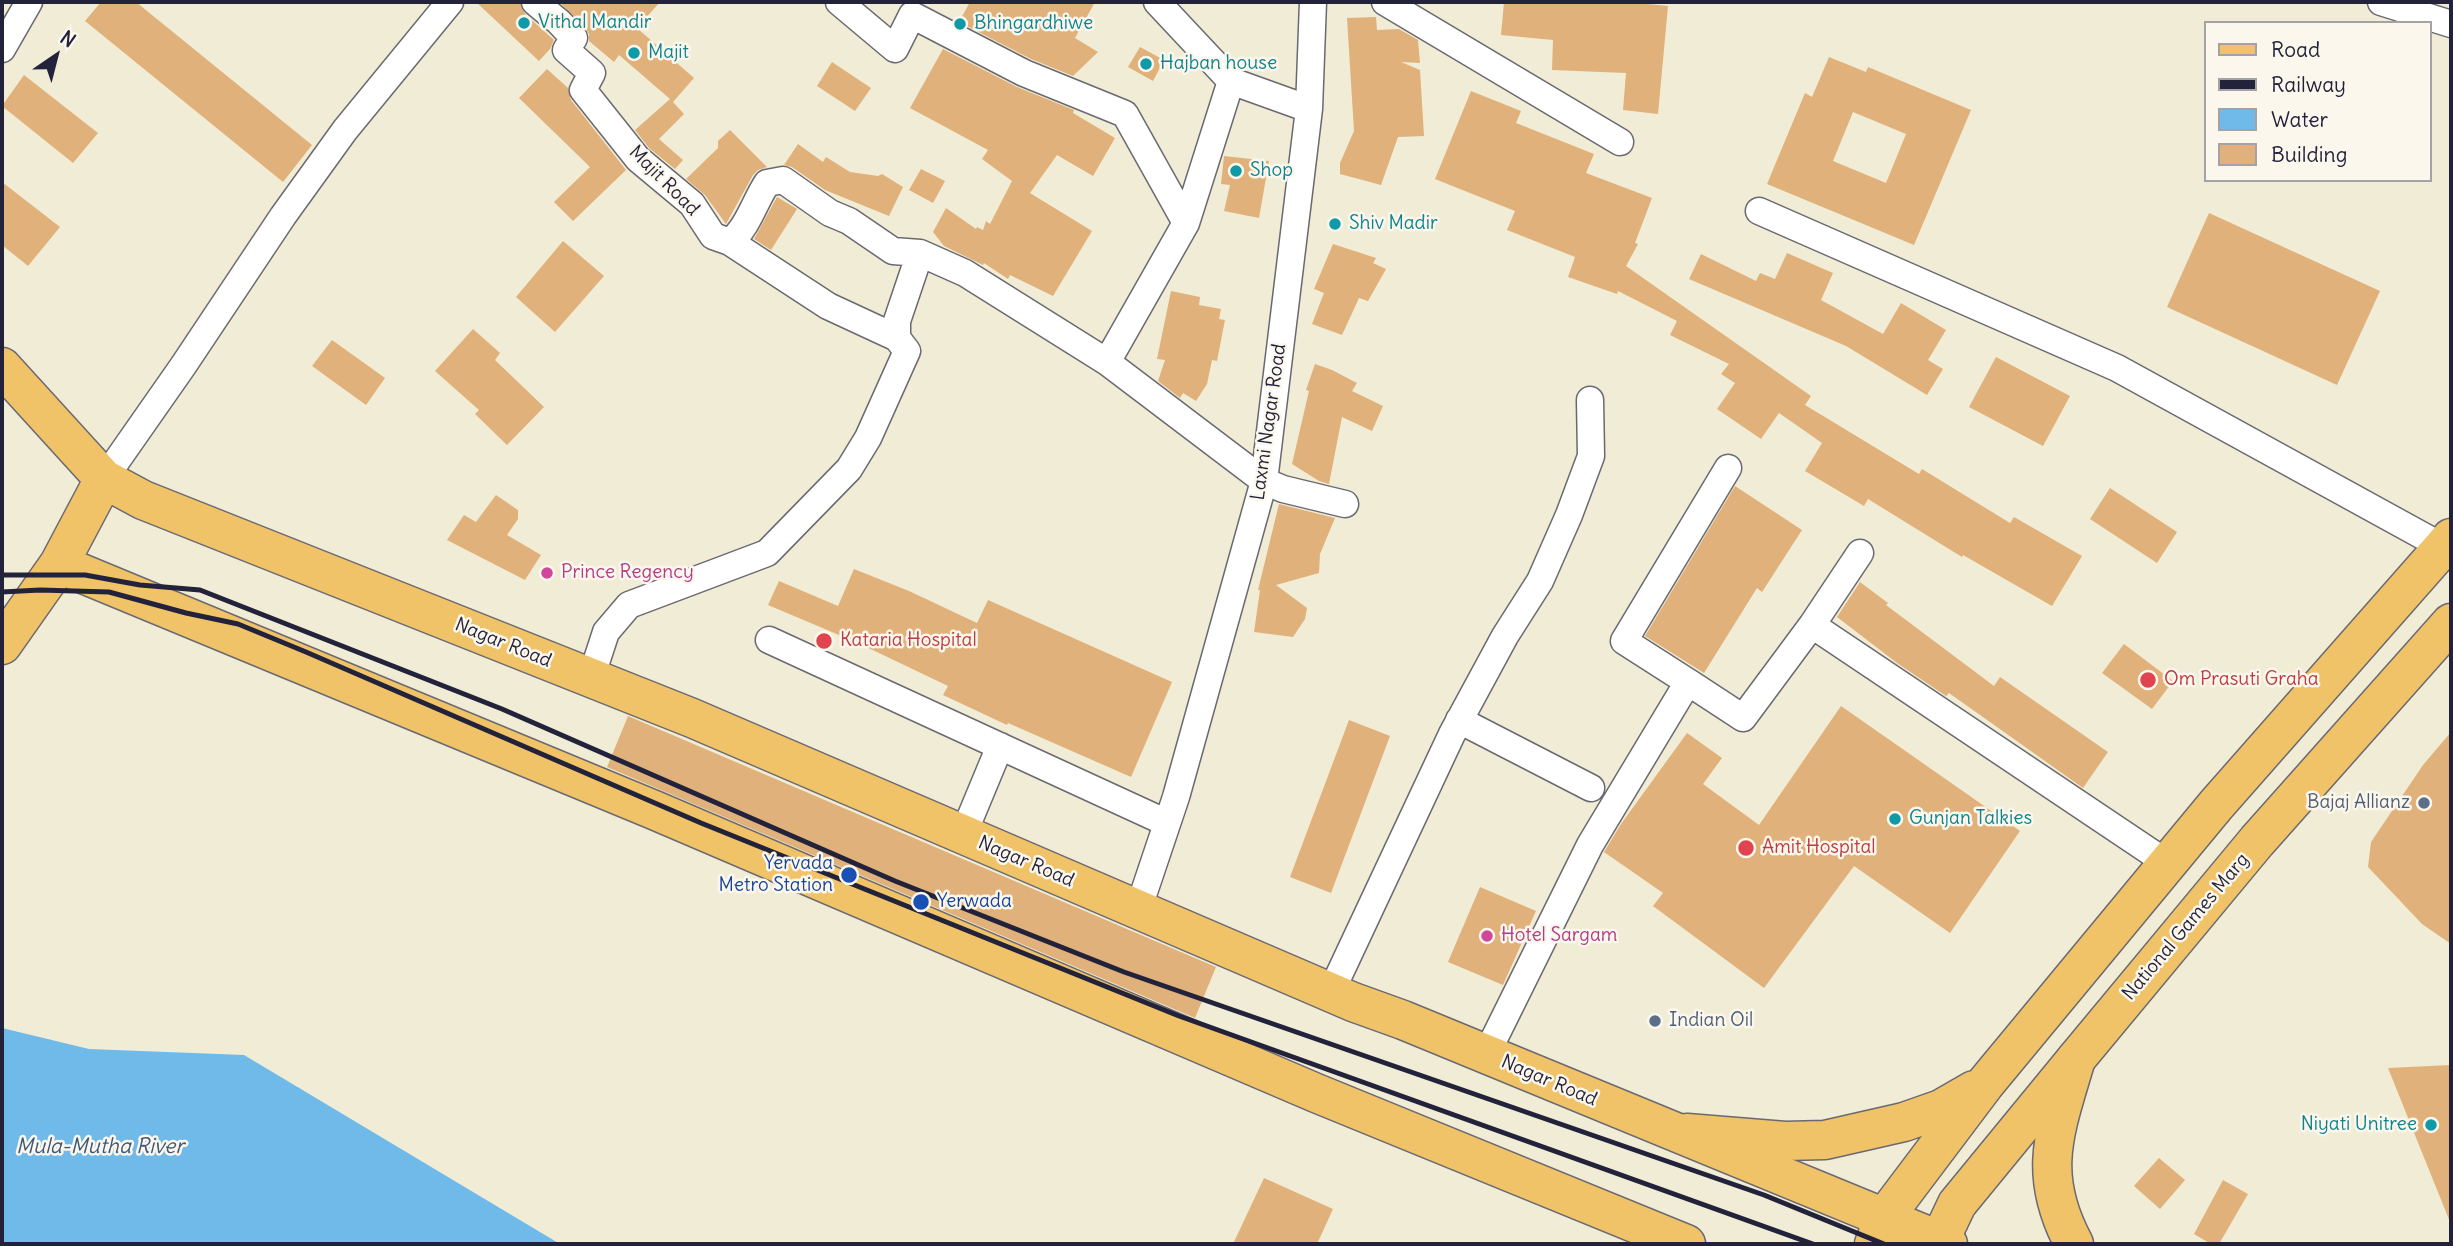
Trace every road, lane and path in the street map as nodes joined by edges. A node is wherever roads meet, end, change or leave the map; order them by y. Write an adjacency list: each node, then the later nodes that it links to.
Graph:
1 (30, 2): 10 (street)
2 (450, 2): 23 (street)
3 (535, 2): 16 (street, Majit Road)
4 (839, 2): 15 (street)
5 (1157, 2): 11 (street)
6 (1312, 2): 12 (street, Laxmi Nagar Road)
7 (1385, 2): 13 (street)
8 (2381, 2): 9 (street)
9 (2451, 24)
10 (2, 49)
11 (1231, 81): 12 (street); 15 (street)
12 (1309, 109): 24 (street, Laxmi Nagar Road)
13 (1620, 142)
14 (1759, 211): 26 (street)
15 (1186, 223): 19 (street)
16 (730, 242): 17 (street); 18 (street, Majit Road)
17 (920, 253): 18 (street); 19 (street)
18 (897, 338): 33 (street)
19 (1107, 362): 24 (street)
20 (2, 367): 23 (main road, Nagar Road)
21 (1590, 400): 35 (street)
22 (1728, 468): 34 (street)
23 (104, 479): 28 (main road); 33 (main road, Nagar Road)
24 (1264, 481): 25 (street); 38 (street, Laxmi Nagar Road)
25 (1345, 504)
26 (2447, 542): 40 (main road)
27 (1860, 553): 30 (street)
28 (59, 564): 32 (main road); 49 (main road)
29 (2451, 623): 44 (main road, National Games Marg)
30 (1812, 625): 34 (street); 40 (street)
31 (769, 640): 36 (street)
32 (2, 645)
33 (591, 678): 39 (main road, Nagar Road)
34 (1688, 682): 43 (street)
35 (1459, 720): 37 (street); 42 (street)
36 (1000, 746): 38 (street); 39 (street)
37 (1591, 788)
38 (1167, 823): 41 (street, Laxmi Nagar Road)
39 (963, 835): 41 (main road, Nagar Road)
40 (2167, 863): 45 (main road)
41 (1138, 910): 42 (main road, Nagar Road)
42 (1331, 992): 43 (main road, Nagar Road)
43 (1486, 1055): 46 (main road, Nagar Road)
44 (2076, 1059): 48 (main road, National Games Marg); 50 (main road)
45 (1985, 1084): 46 (main road); 47 (main road)
46 (1674, 1132): 47 (main road, Nagar Road)
47 (1879, 1231): 48 (main road, Nagar Road)
48 (1942, 1243)
49 (1686, 1244)
50 (2074, 1244)

